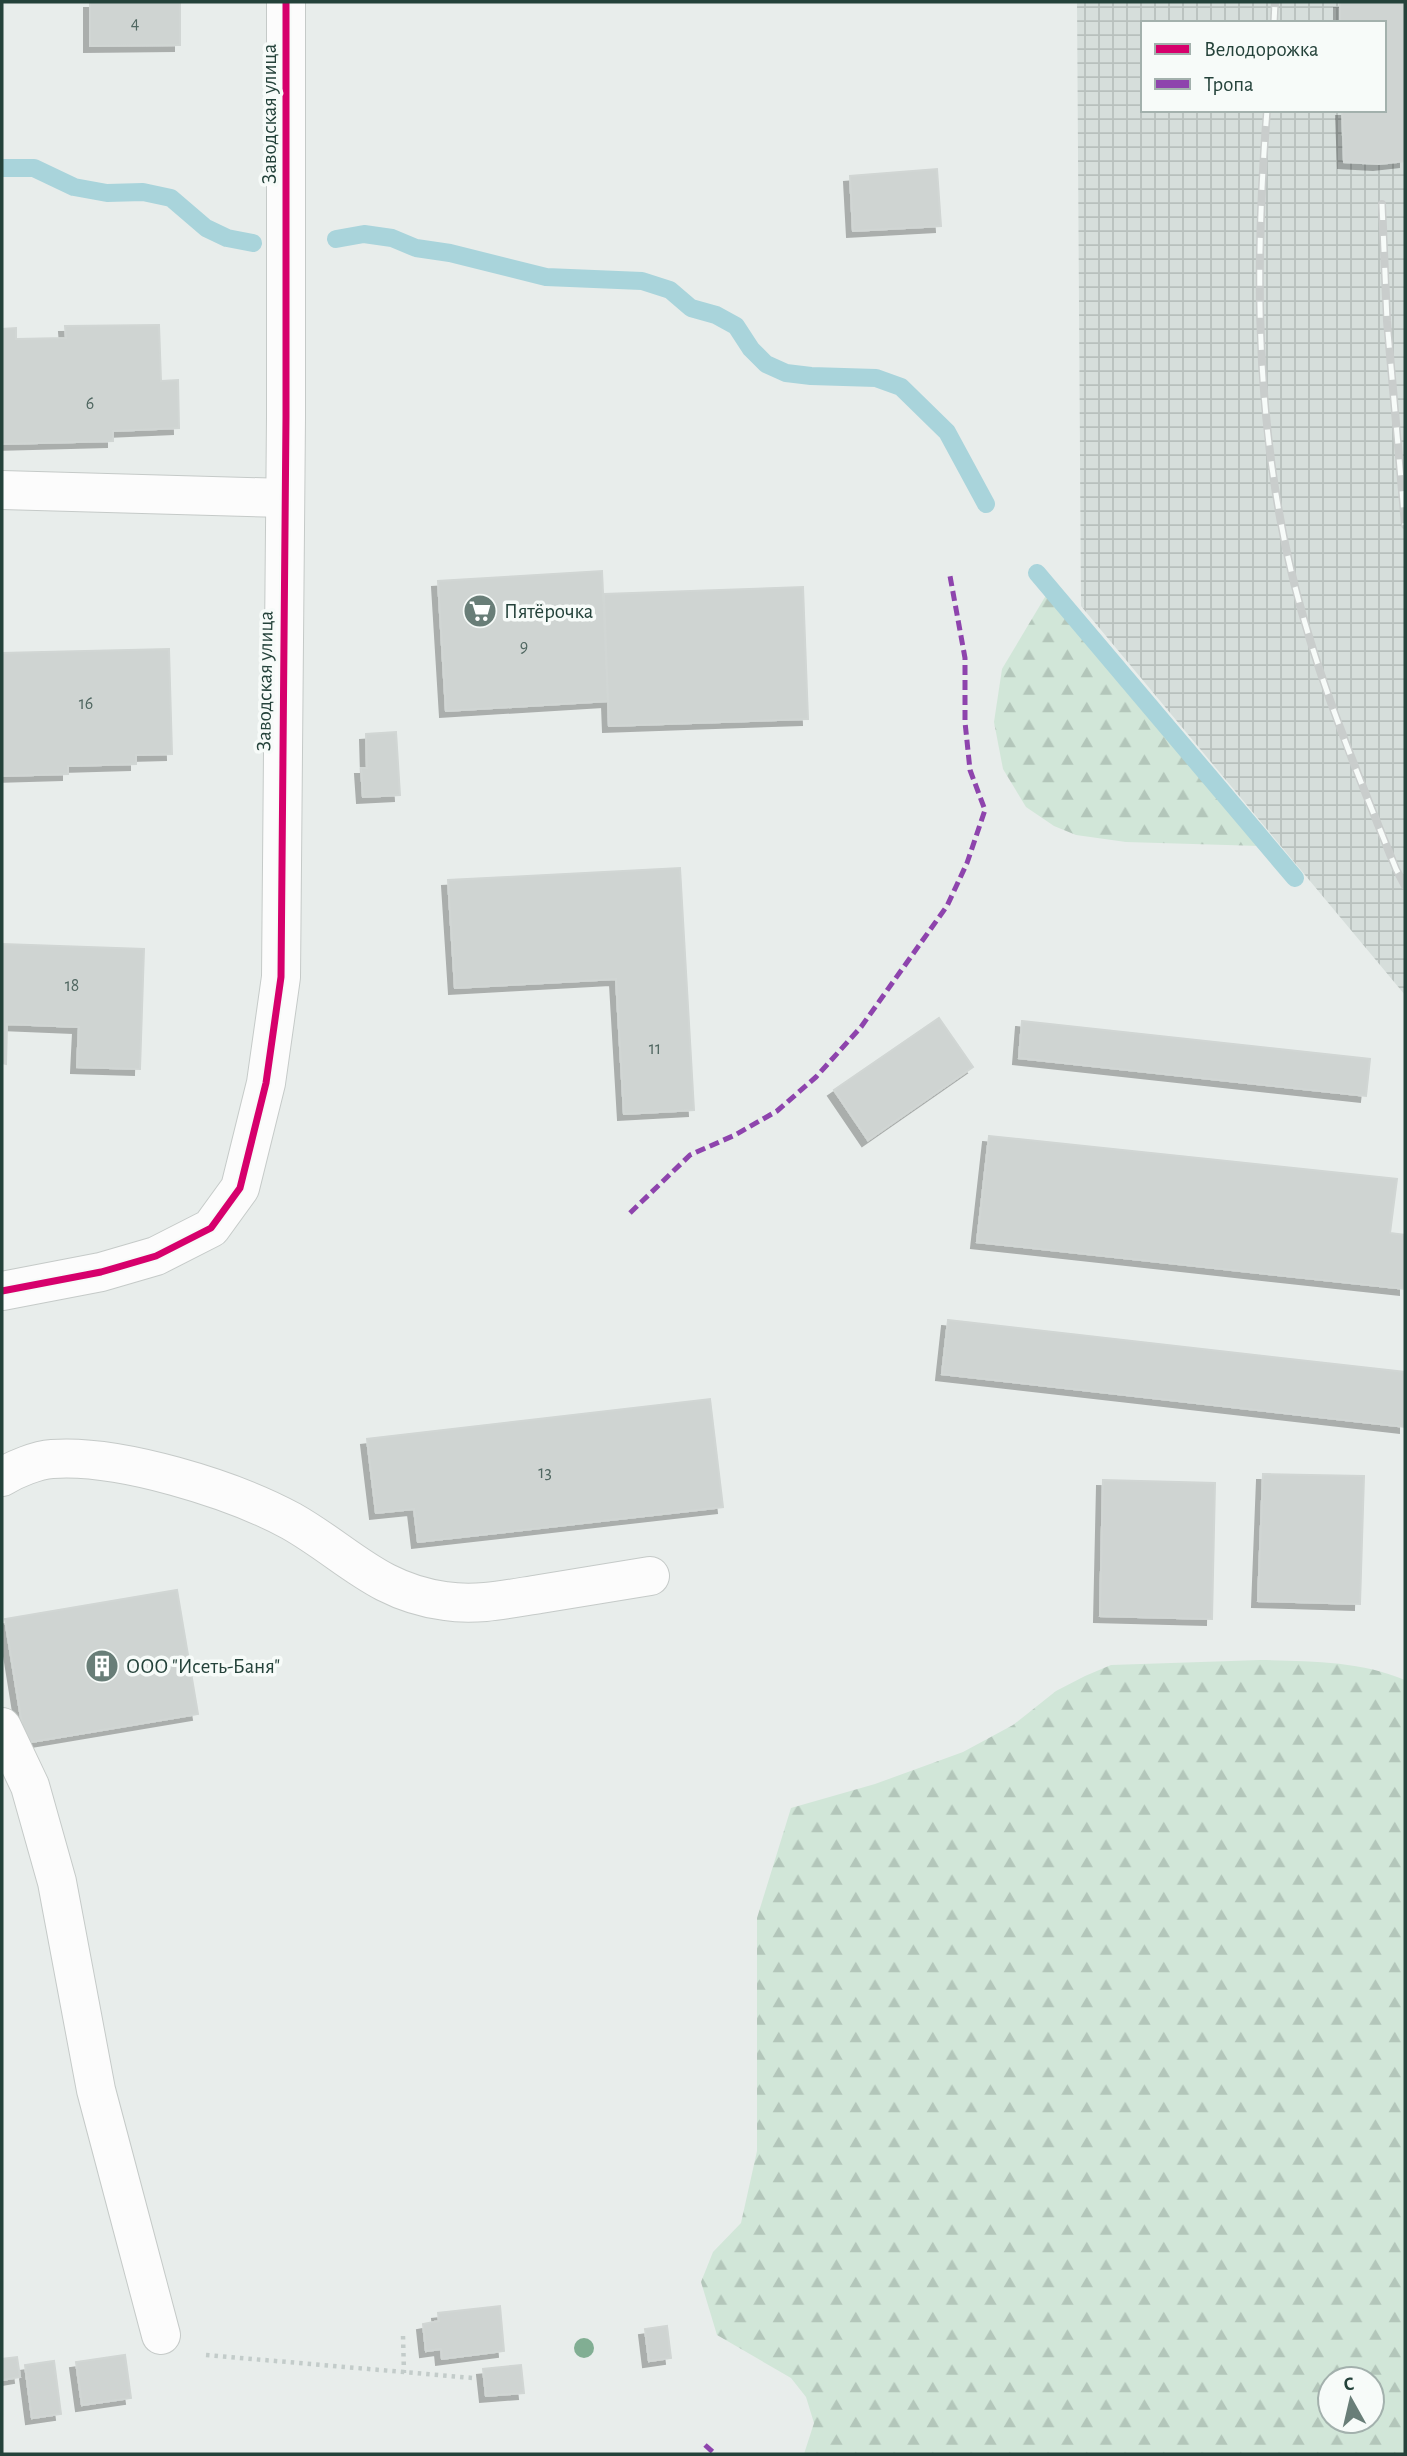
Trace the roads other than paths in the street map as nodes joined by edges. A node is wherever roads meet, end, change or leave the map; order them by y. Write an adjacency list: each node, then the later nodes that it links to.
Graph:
1 (286, 2): 3 (street, Заводская улица)
2 (2, 490): 3 (street)
3 (285, 498): 4 (street, Заводская улица)
4 (2, 1290)
5 (2, 1476): 6 (street)
6 (650, 1576)
7 (2, 1727): 8 (street)
8 (161, 2335)

